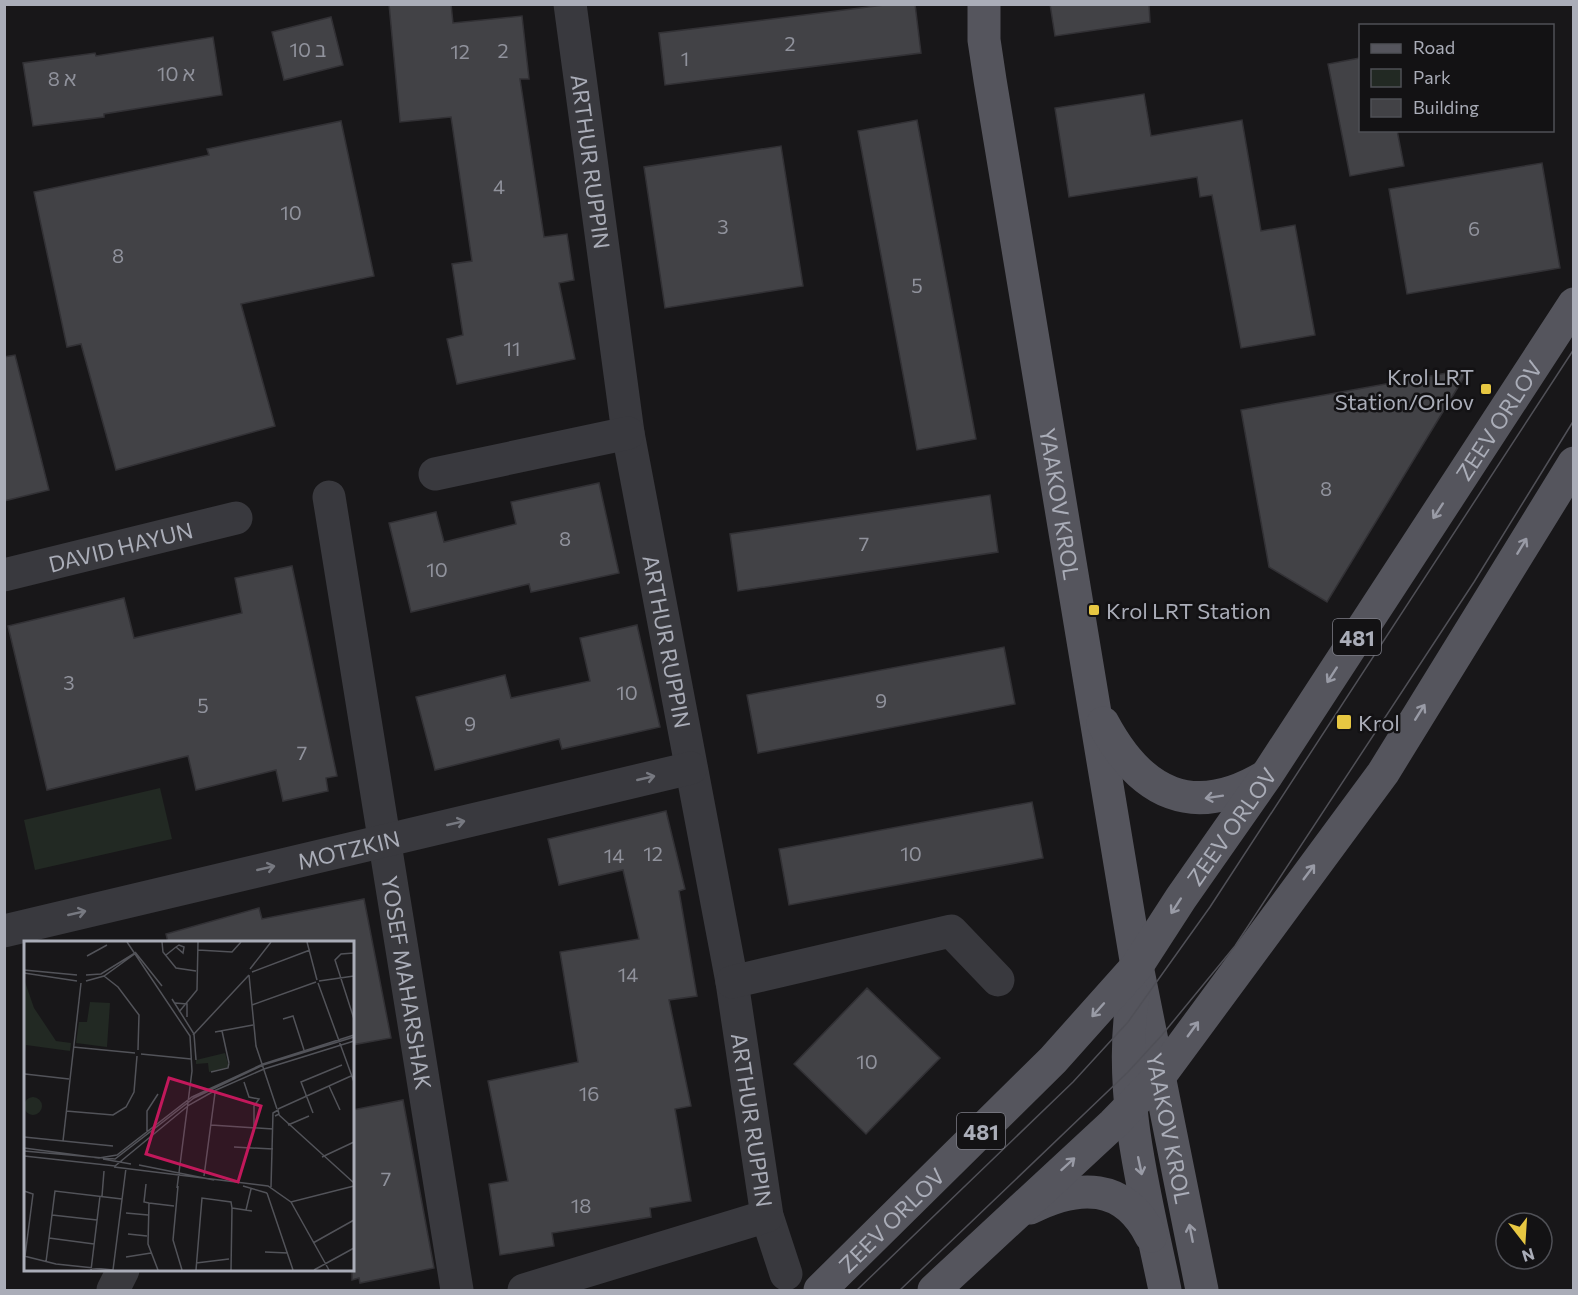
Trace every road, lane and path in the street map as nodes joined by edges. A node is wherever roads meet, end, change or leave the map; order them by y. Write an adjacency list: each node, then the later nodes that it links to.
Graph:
1 (570, 4): 6 (street, ARTHUR RUPPIN)
2 (965, 4): 4 (main road, YAAKOV KROL)
3 (984, 4): 4 (main road, YAAKOV KROL)
4 (984, 40): 12 (main road, YAAKOV KROL)
5 (1574, 304): 14 (main road, ZEEV ORLOV / 481, one-way to 14)
6 (628, 433): 8 (street); 13 (street, ARTHUR RUPPIN)
7 (1573, 464): 20 (main road, one-way to 7)
8 (435, 474)
9 (329, 497): 15 (street, YOSEF MAHARSHAK)
10 (236, 518): 11 (street, DAVID HAYUN)
11 (4, 575)
12 (1094, 708): 14 (main road, one-way to 12); 17 (main road, YAAKOV KROL)
13 (691, 768): 15 (street, MOTZKIN, one-way to 13); 19 (street, ARTHUR RUPPIN)
14 (1267, 775): 17 (main road, ZEEV ORLOV / 481, one-way to 17)
15 (383, 841): 16 (street, MOTZKIN, one-way to 15); 28 (street, YOSEF MAHARSHAK)
16 (17, 934)
17 (1137, 966): 20 (main road, YAAKOV KROL); 21 (main road, YAAKOV KROL); 30 (main road, ZEEV ORLOV / 481, one-way to 30)
18 (998, 980): 19 (street)
19 (732, 982): 22 (street, ARTHUR RUPPIN)
20 (1159, 1077): 21 (main road); 33 (main road, YAAKOV KROL, one-way to 20)
21 (1129, 1108): 23 (main road, one-way to 21); 24 (main road, YAAKOV KROL, one-way to 24)
22 (767, 1216): 26 (street, ARTHUR RUPPIN); 29 (street)
23 (998, 1228): 24 (main road); 31 (main road)
24 (1157, 1248): 32 (main road, YAAKOV KROL)
25 (122, 1271): 27 (street)
26 (786, 1274)
27 (113, 1290)
28 (457, 1290)
29 (524, 1290)
30 (820, 1290)
31 (934, 1290)
32 (1165, 1290)
33 (1202, 1290)

